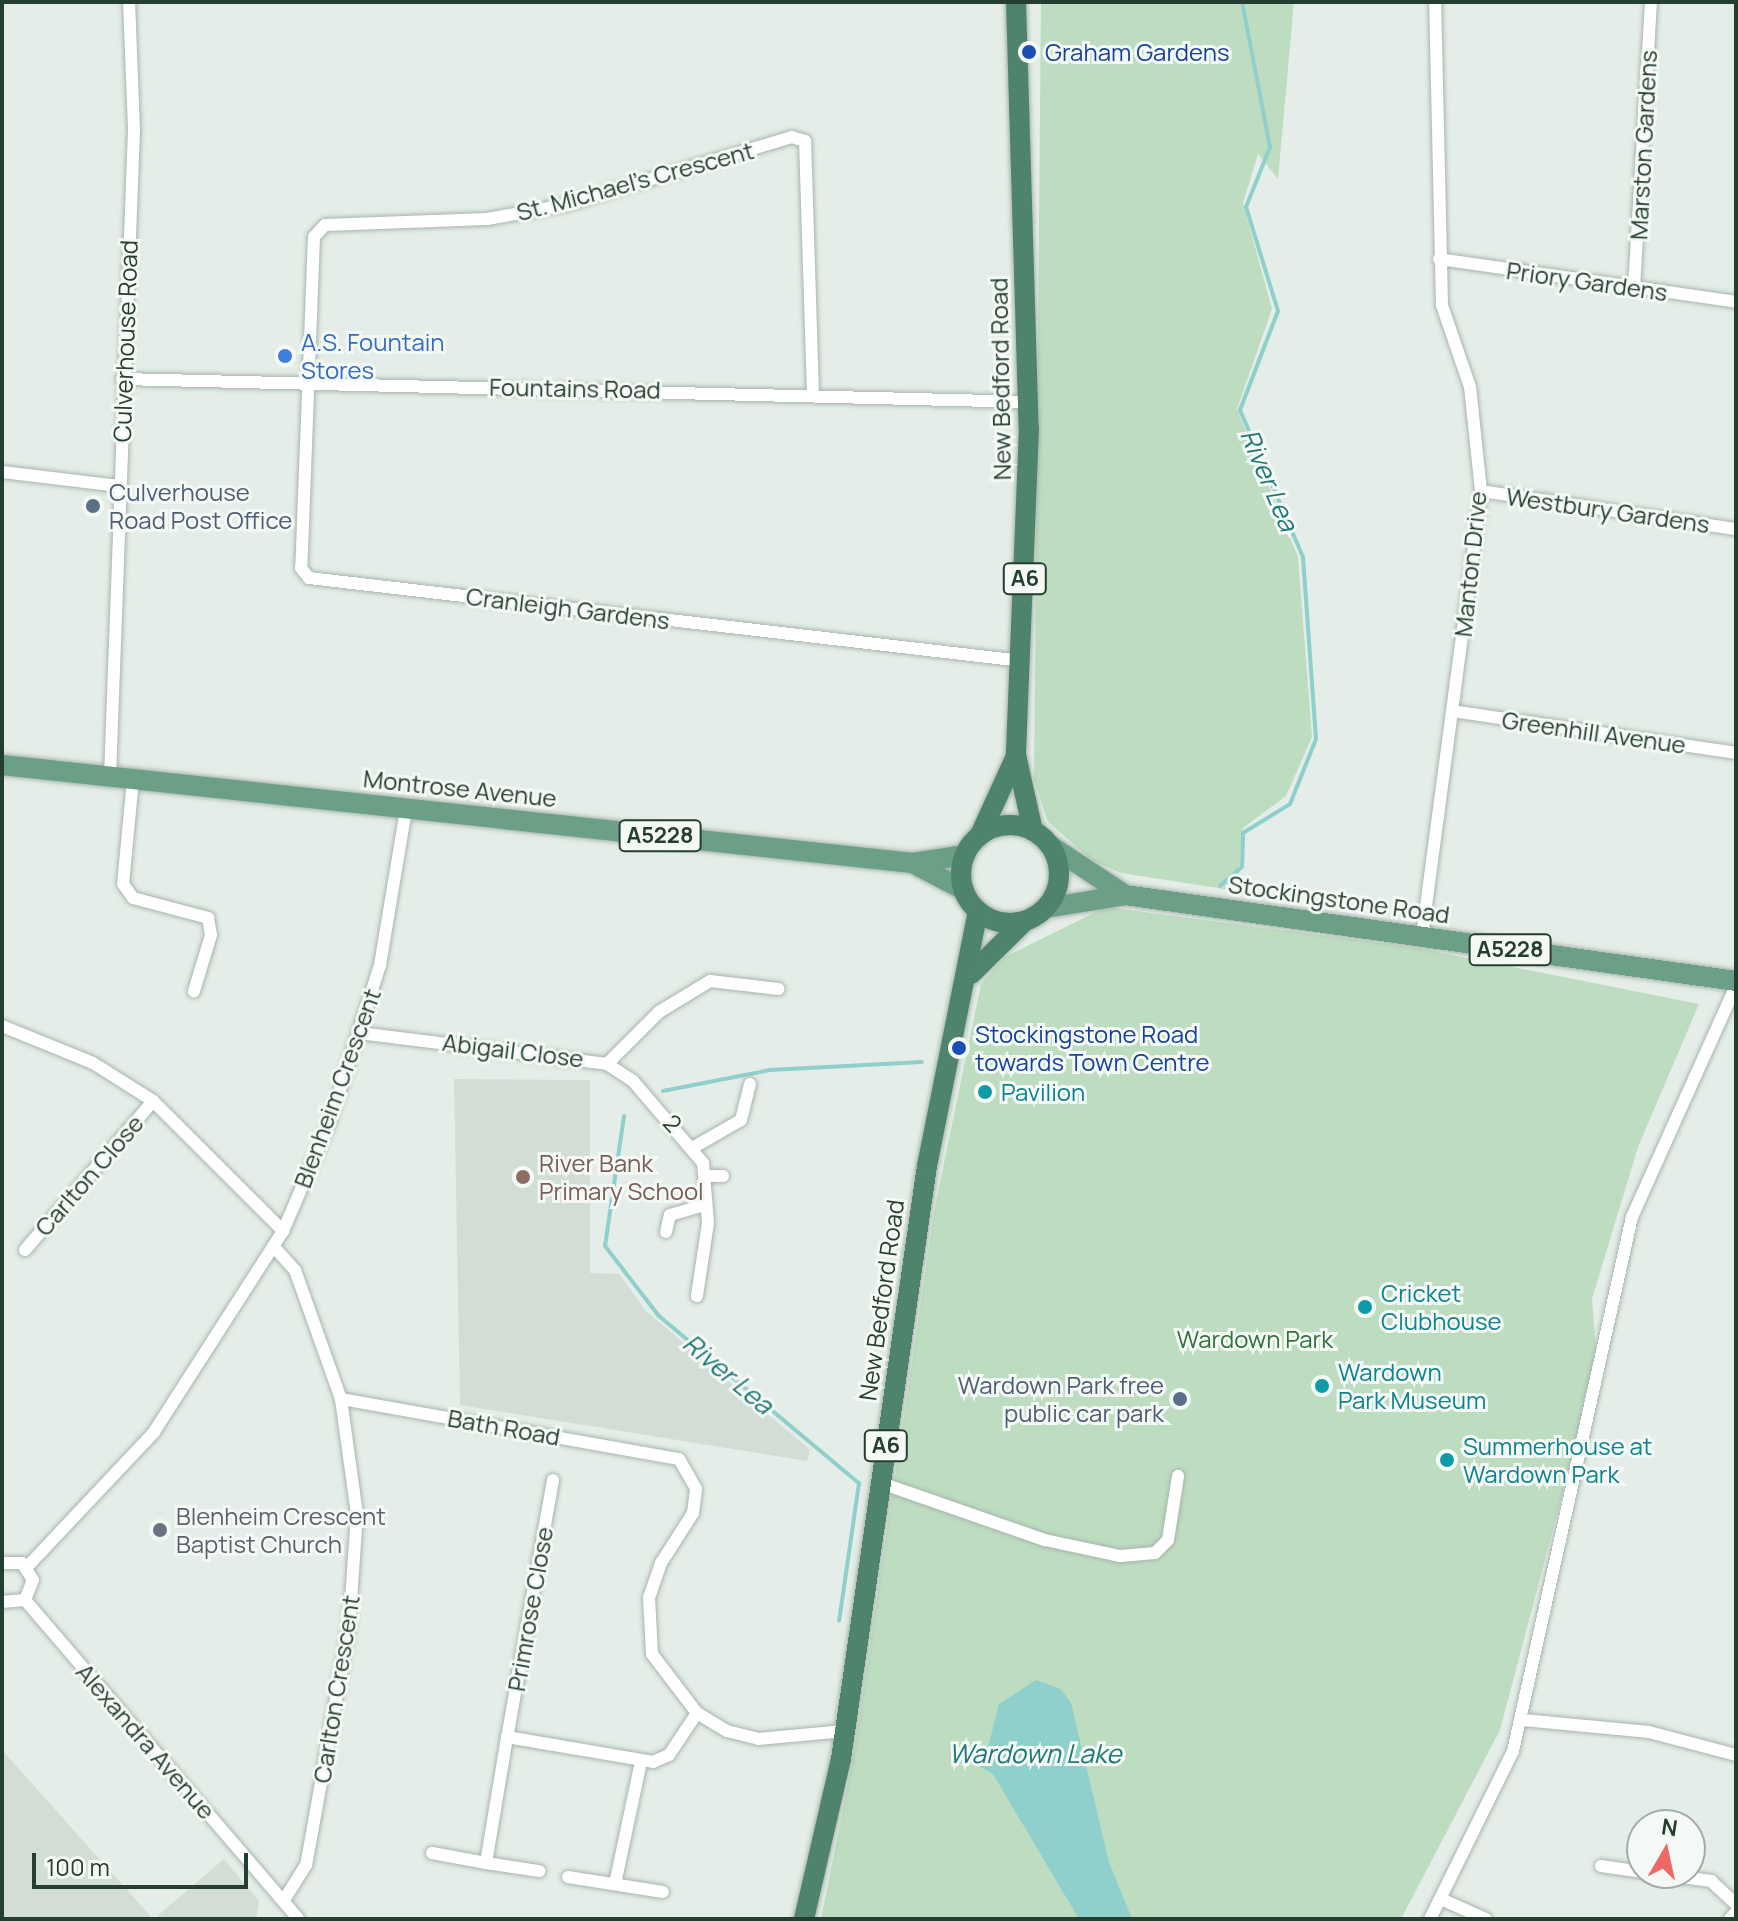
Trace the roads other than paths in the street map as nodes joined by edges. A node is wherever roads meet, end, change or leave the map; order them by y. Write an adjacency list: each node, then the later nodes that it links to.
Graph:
1 (129, 2): 8 (street, Culverhouse Road)
2 (1016, 2): 11 (highway, New Bedford Road / A6)
3 (1435, 2): 5 (street, Manton Drive)
4 (1651, 2): 6 (street, Marston Gardens)
5 (1439, 259): 6 (street, Priory Gardens); 14 (street, Manton Drive)
6 (1634, 288): 7 (street, Priory Gardens)
7 (1736, 302)
8 (122, 379): 9 (street, Fountains Road); 13 (street, Culverhouse Road)
9 (308, 383): 10 (street, Fountains Road); 10 (street, St. Michael's Crescent); 16 (street, Cranleigh Gardens)
10 (813, 394): 11 (street, Fountains Road)
11 (1028, 402): 16 (highway, New Bedford Road / A6)
12 (2, 472): 13 (street)
13 (119, 486): 21 (street, Culverhouse Road)
14 (1481, 491): 15 (street, Westbury Gardens); 17 (street, Manton Drive)
15 (1736, 529)
16 (1022, 661): 19 (highway, New Bedford Road / A6)
17 (1452, 711): 18 (street, Greenhill Avenue); 34 (street, Manton Drive)
18 (1736, 753)
19 (1016, 755): 24 (highway, New Bedford Road / A6); 25 (highway, New Bedford Road / A6)
20 (2, 765): 21 (main road, Montrose Avenue / A5228)
21 (110, 777): 22 (main road, Montrose Avenue / A5228)
22 (133, 779): 23 (main road, Montrose Avenue / A5228); 38 (street)
23 (406, 809): 28 (main road, Montrose Avenue / A5228); 40 (street, Blenheim Crescent)
24 (1033, 831): 25 (highway); 26 (highway)
25 (980, 835): 27 (highway)
26 (1051, 846): 30 (main road, Stockingstone Road / A5228); 31 (highway)
27 (965, 855): 28 (main road, Montrose Avenue / A5228); 29 (highway)
28 (913, 863): 29 (main road, Montrose Avenue / A5228)
29 (964, 890): 32 (highway)
30 (1125, 895): 31 (main road, Stockingstone Road / A5228); 34 (main road, Stockingstone Road / A5228)
31 (1046, 908): 33 (highway)
32 (978, 911): 33 (highway); 35 (highway, New Bedford Road / A6)
33 (1024, 922): 35 (highway)
34 (1422, 936): 36 (main road, Stockingstone Road / A5228)
35 (971, 974): 56 (highway, New Bedford Road / A6)
36 (1736, 983): 62 (street)
37 (779, 989): 41 (street, Abigail Close)
38 (194, 991)
39 (2, 1026): 43 (street)
40 (359, 1033): 41 (street, Abigail Close); 48 (street, Blenheim Crescent)
41 (607, 1064): 44 (street, 2)
42 (750, 1084): 44 (street)
43 (153, 1101): 48 (street); 51 (street, Carlton Close)
44 (694, 1147): 45 (street, 2)
45 (705, 1176): 46 (street); 47 (street, 2)
46 (723, 1176)
47 (704, 1205): 49 (street); 52 (street, 2)
48 (283, 1231): 50 (street, Blenheim Crescent)
49 (666, 1232)
50 (274, 1247): 53 (street, Carlton Crescent); 58 (street, Blenheim Crescent)
51 (25, 1250)
52 (697, 1296)
53 (341, 1399): 61 (street, Bath Road); 77 (street, Carlton Crescent)
54 (1178, 1476): 56 (street)
55 (553, 1480): 64 (street, Primrose Close)
56 (881, 1483): 63 (highway, New Bedford Road / A6)
57 (2, 1563): 58 (street)
58 (27, 1567): 59 (street)
59 (25, 1600): 60 (street); 77 (street, Alexandra Avenue)
60 (2, 1602)
61 (697, 1713): 63 (street); 66 (street)
62 (1523, 1720): 65 (street); 76 (street)
63 (845, 1731): 81 (highway, New Bedford Road / A6)
64 (507, 1737): 66 (street); 68 (street, Primrose Close)
65 (1736, 1755)
66 (641, 1762): 74 (street)
67 (432, 1853): 68 (street)
68 (486, 1863): 71 (street)
69 (1601, 1866): 70 (street)
70 (1626, 1870)
71 (539, 1871)
72 (568, 1877): 74 (street)
73 (1706, 1880): 78 (street)
74 (615, 1884): 75 (street)
75 (663, 1892)
76 (1441, 1899): 82 (street); 83 (street)
77 (284, 1900): 80 (street, Alexandra Avenue)
78 (1736, 1904)
79 (1736, 1912): 84 (street)
80 (298, 1919)
81 (804, 1919)
82 (1430, 1919)
83 (1486, 1919)
84 (1730, 1919)

